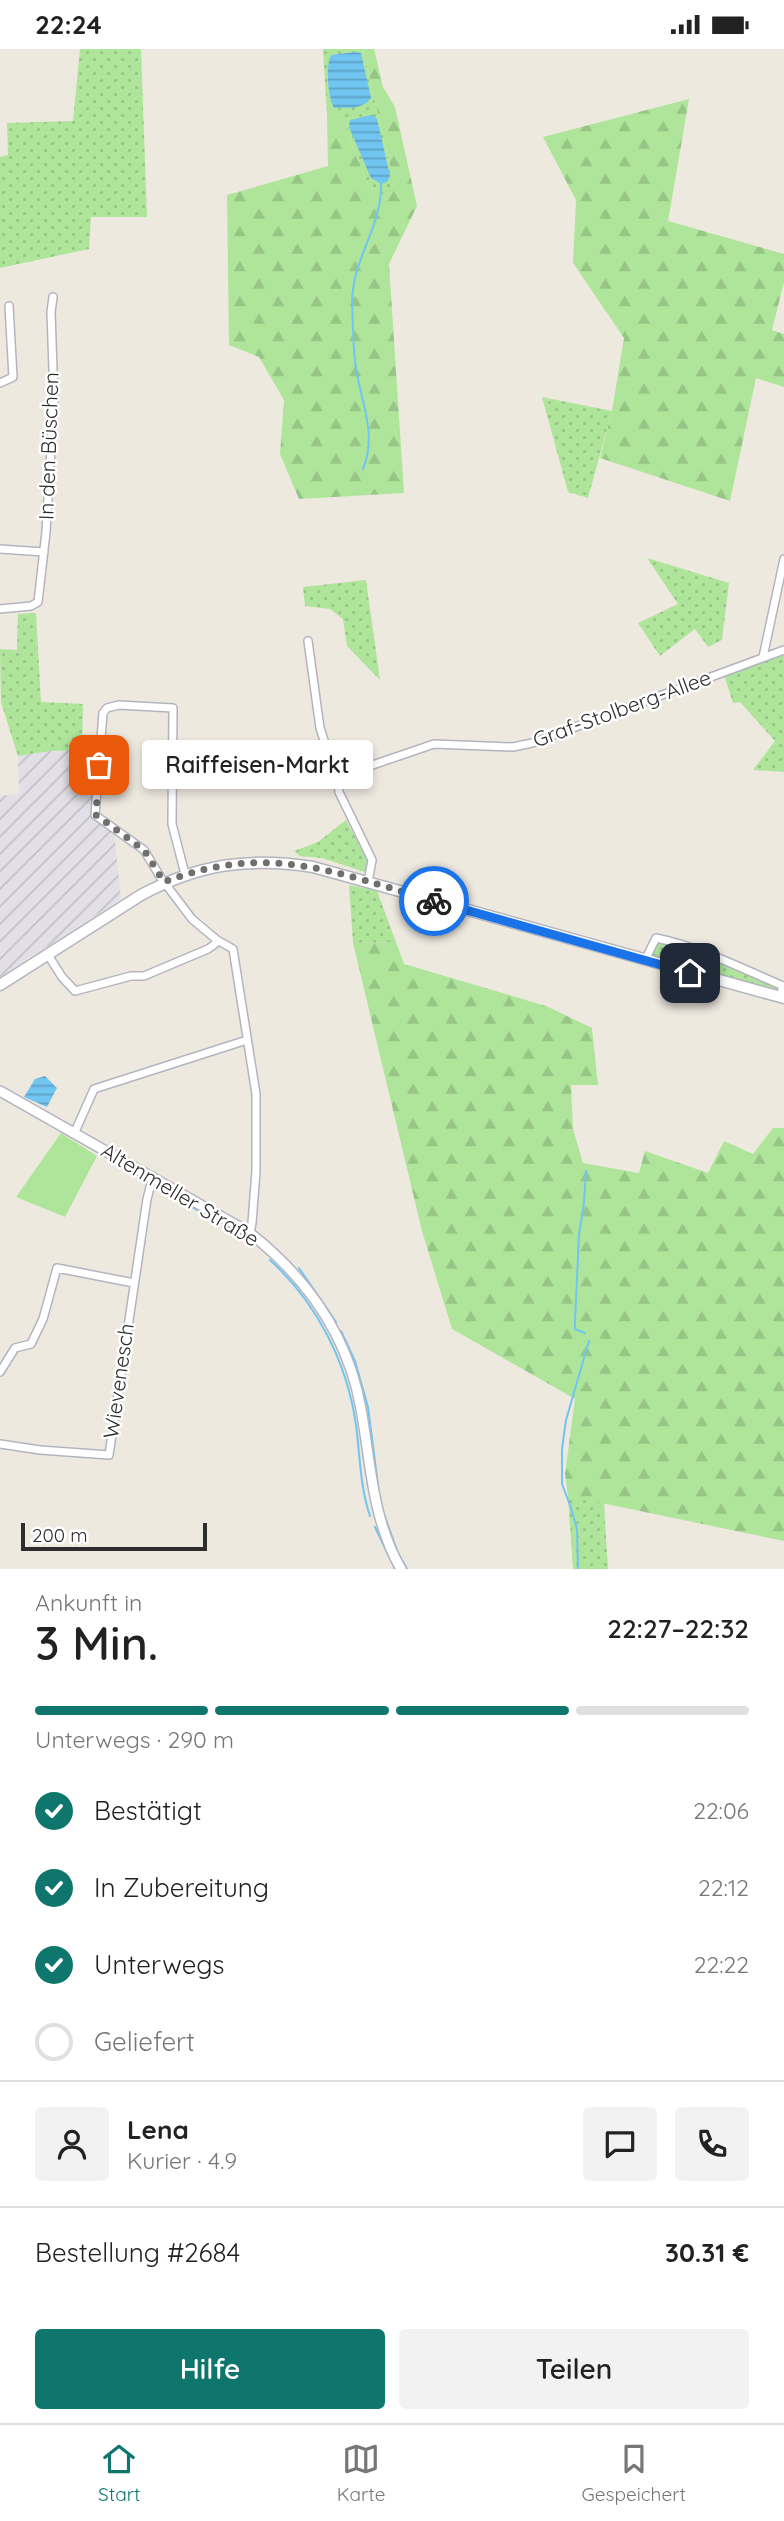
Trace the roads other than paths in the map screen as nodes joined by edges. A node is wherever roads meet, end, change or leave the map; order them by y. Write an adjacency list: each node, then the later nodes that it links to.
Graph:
1 (53, 297): 5 (street, In den Büschen)
2 (9, 306): 3 (street)
3 (0, 383)
4 (0, 549): 5 (street)
5 (44, 552): 7 (street, In den Büschen)
6 (784, 559): 10 (street)
7 (0, 609)
8 (308, 641): 11 (street)
9 (784, 650): 10 (street, Graf-Stolberg-Allee)
10 (763, 657): 11 (street, Graf-Stolberg-Allee)
11 (338, 783): 14 (street)
12 (185, 874): 13 (main road); 13 (street); 14 (main road)
13 (164, 882): 15 (street); 16 (main road)
14 (368, 882): 17 (main road)
15 (217, 940): 16 (street); 20 (street)
16 (48, 955): 18 (main road)
17 (645, 960): 19 (main road); 19 (street)
18 (0, 985)
19 (782, 998)
20 (247, 1040): 22 (street); 24 (street)
21 (0, 1091): 22 (street, Altenmeller Straße)
22 (74, 1133): 23 (street, Altenmeller Straße)
23 (153, 1176): 24 (street, Altenmeller Straße); 25 (street, Wievenesch)
24 (250, 1233): 28 (street, Altenmeller Straße)
25 (134, 1283): 26 (street); 27 (street, Wievenesch)
26 (0, 1372)
27 (0, 1444)
28 (401, 1569)

